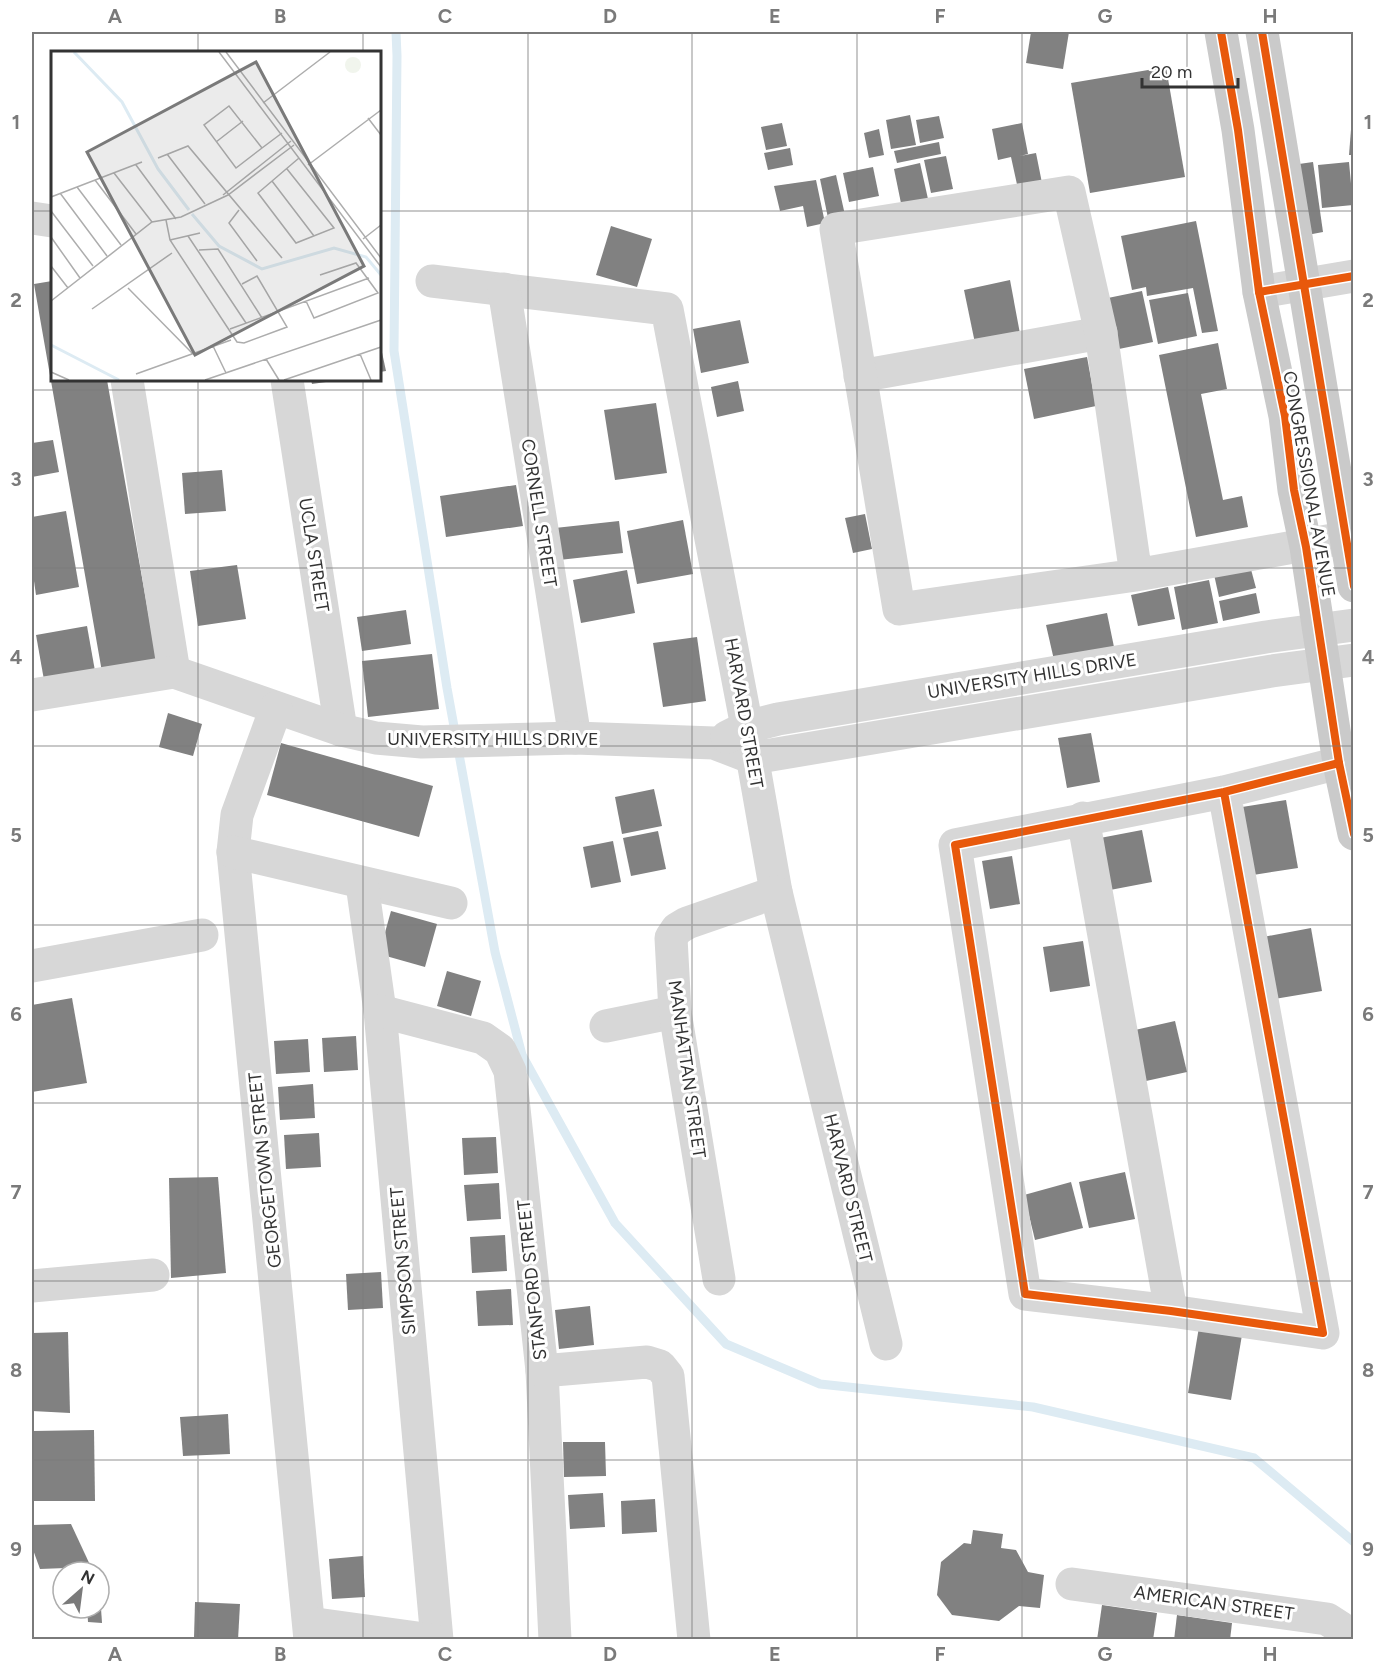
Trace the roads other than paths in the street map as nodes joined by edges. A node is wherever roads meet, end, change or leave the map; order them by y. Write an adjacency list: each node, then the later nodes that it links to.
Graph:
1 (1221, 32): 9 (main road, CONGRESSIONAL AVENUE)
2 (1262, 32): 7 (main road, CONGRESSIONAL AVENUE)
3 (32, 218): 4 (street)
4 (51, 220)
5 (1353, 276): 7 (street)
6 (432, 281): 8 (street, HARVARD STREET)
7 (1304, 284): 9 (street); 14 (main road, CONGRESSIONAL AVENUE)
8 (504, 289): 25 (street, CORNELL STREET); 26 (street, HARVARD STREET)
9 (1259, 292): 15 (main road, CONGRESSIONAL AVENUE)
10 (1101, 333): 11 (street); 11 (street); 16 (street)
11 (860, 376): 16 (street)
12 (127, 381): 21 (street)
13 (287, 381): 24 (street, UCLA STREET)
14 (1344, 538): 15 (street); 17 (main road, CONGRESSIONAL AVENUE)
15 (1306, 547): 16 (street); 19 (main road, CONGRESSIONAL AVENUE)
16 (1136, 575)
17 (1353, 586)
18 (1353, 625): 19 (street, UNIVERSITY HILLS DRIVE)
19 (1318, 629): 20 (main road, CONGRESSIONAL AVENUE); 26 (street, UNIVERSITY HILLS DRIVE)
20 (1338, 662): 26 (street, UNIVERSITY HILLS DRIVE); 27 (main road, CONGRESSIONAL AVENUE)
21 (174, 672): 22 (street, UNIVERSITY HILLS DRIVE); 23 (street, UNIVERSITY HILLS DRIVE)
22 (32, 695)
23 (276, 708): 24 (street, UNIVERSITY HILLS DRIVE); 31 (street, GEORGETOWN STREET)
24 (341, 730): 25 (street, UNIVERSITY HILLS DRIVE)
25 (575, 738): 26 (street, UNIVERSITY HILLS DRIVE)
26 (750, 743): 33 (street, HARVARD STREET)
27 (1339, 763): 28 (street); 30 (main road, CONGRESSIONAL AVENUE)
28 (1224, 792): 29 (street); 43 (street)
29 (1083, 818): 43 (street); 43 (street)
30 (1353, 834)
31 (233, 852): 32 (street); 47 (street, GEORGETOWN STREET)
32 (362, 884): 34 (street); 37 (street, SIMPSON STREET)
33 (776, 892): 38 (street, MANHATTAN STREET); 44 (street, HARVARD STREET)
34 (451, 903)
35 (202, 935): 36 (street)
36 (32, 966)
37 (380, 1011): 45 (street, STANFORD STREET); 49 (street, SIMPSON STREET)
38 (675, 1012): 39 (street); 41 (street, MANHATTAN STREET)
39 (606, 1026)
40 (153, 1275): 42 (street)
41 (719, 1279)
42 (32, 1286)
43 (1171, 1311)
44 (886, 1344)
45 (542, 1371): 50 (street, STANFORD STREET); 51 (street)
46 (1072, 1584): 52 (street, AMERICAN STREET)
47 (310, 1631): 48 (street)
48 (432, 1640)
49 (437, 1640)
50 (555, 1640)
51 (694, 1640)
52 (1348, 1640)

